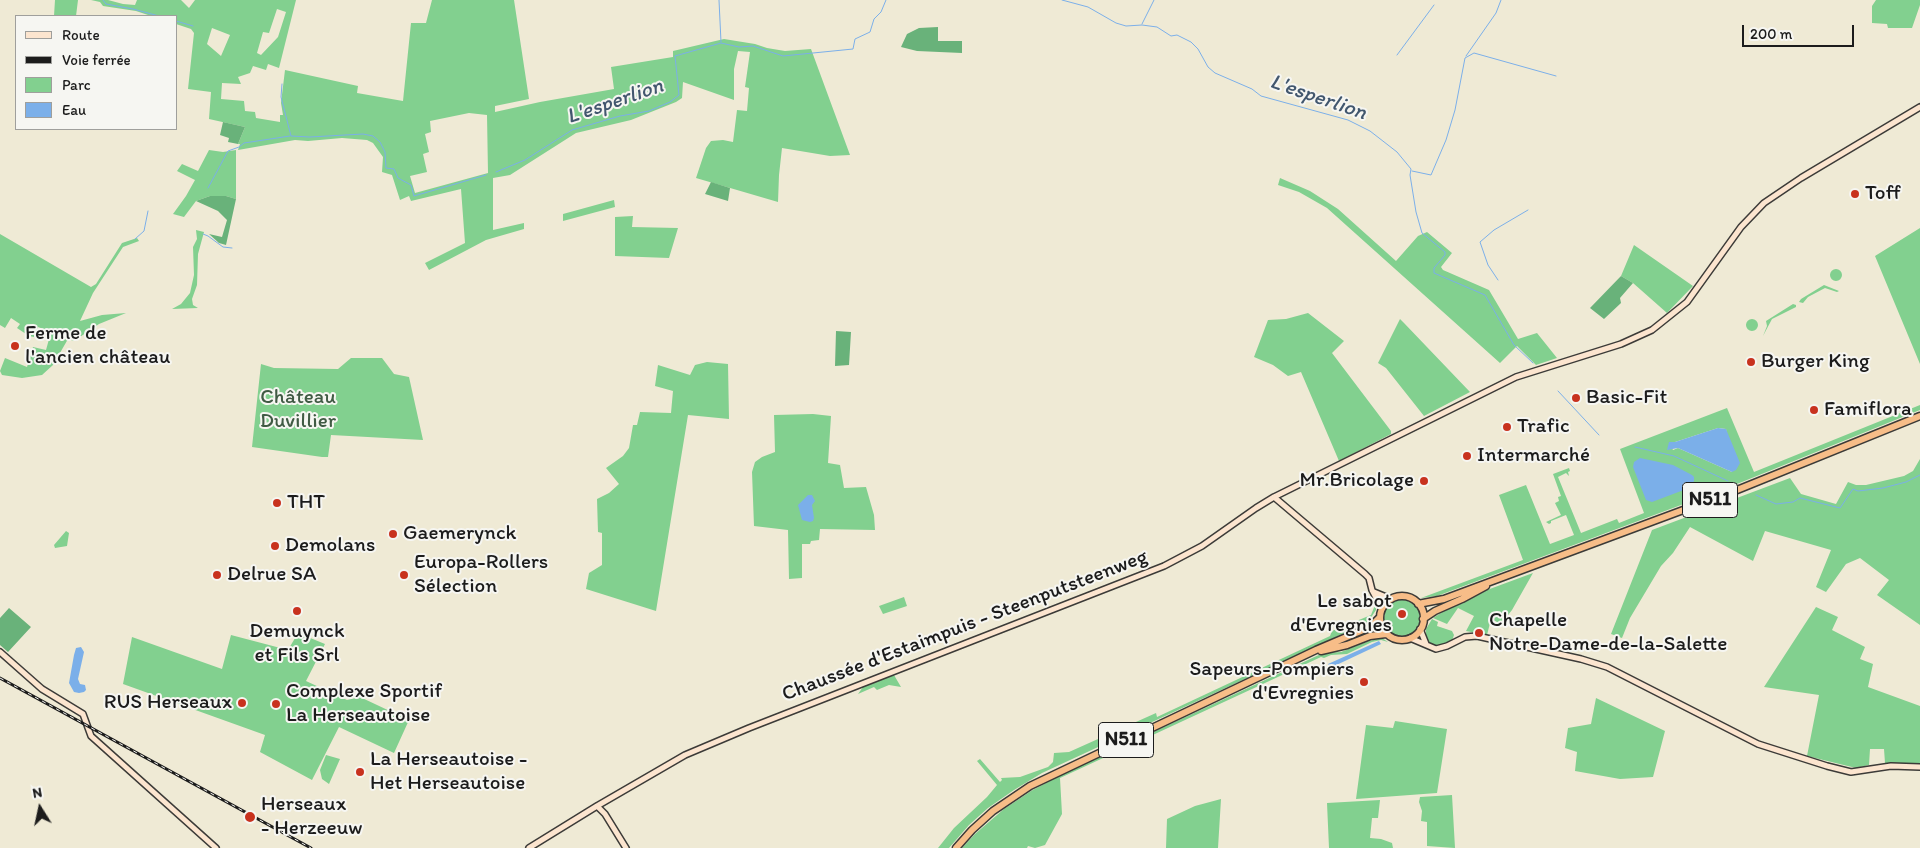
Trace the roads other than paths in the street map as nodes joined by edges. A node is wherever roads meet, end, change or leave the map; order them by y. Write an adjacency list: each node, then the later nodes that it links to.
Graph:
1 (1920, 107): 3 (main road, Chaussée d'Estaimpuis - Steenputsteenweg)
2 (1920, 416): 4 (highway, N511)
3 (1274, 498): 5 (main road); 18 (main road, Chaussée d'Estaimpuis - Steenputsteenweg)
4 (1498, 579): 7 (highway, N511); 10 (highway, N511)
5 (1374, 592): 6 (main road); 8 (main road)
6 (1391, 599): 7 (highway, N511); 8 (highway)
7 (1418, 604): 10 (highway)
8 (1382, 609): 9 (highway)
9 (1380, 617): 12 (highway); 16 (highway, N511)
10 (1423, 619): 11 (highway)
11 (1420, 629): 13 (highway); 14 (main road)
12 (1386, 634): 13 (highway, N511); 16 (highway, N511)
13 (1410, 638): 14 (main road)
14 (1426, 645): 17 (main road)
15 (0, 652): 19 (main road)
16 (1310, 654): 22 (highway, N511)
17 (1920, 766)
18 (597, 806): 20 (main road, Chaussée d'Estaimpuis - Steenputsteenweg); 21 (main road)
19 (216, 848)
20 (529, 848)
21 (626, 848)
22 (956, 848)

